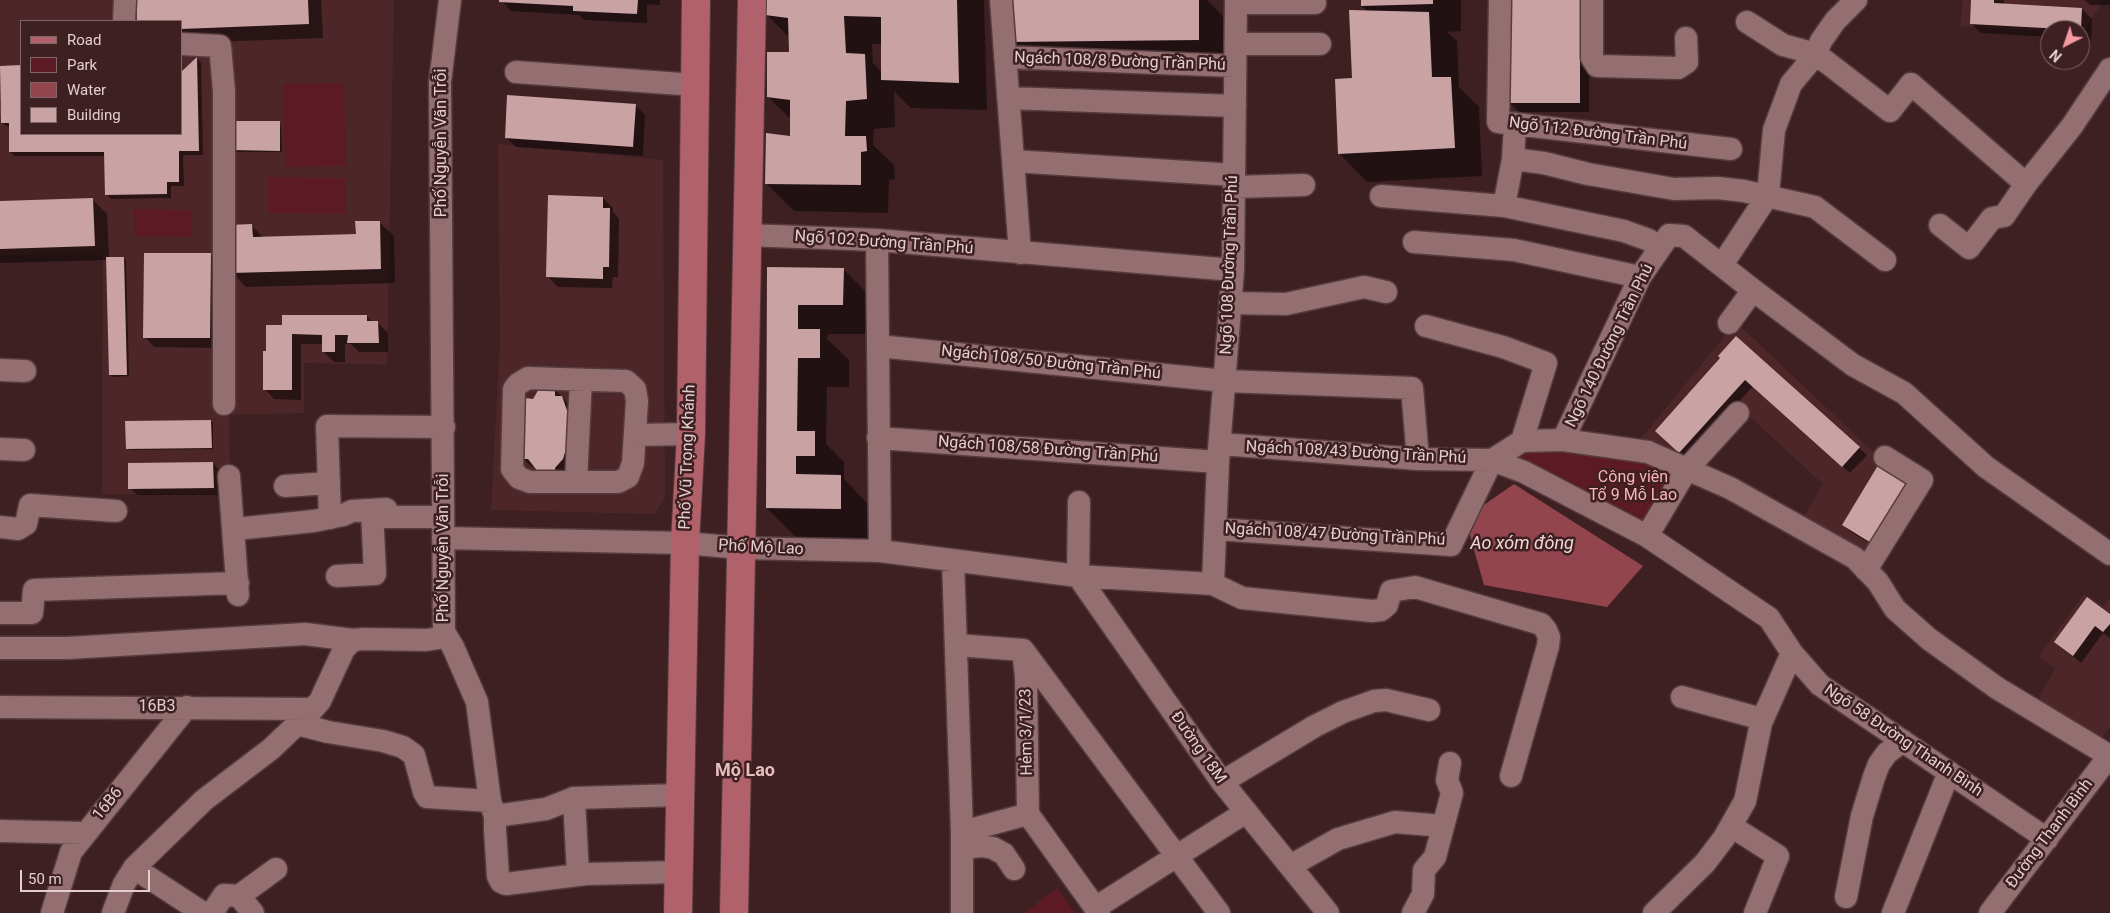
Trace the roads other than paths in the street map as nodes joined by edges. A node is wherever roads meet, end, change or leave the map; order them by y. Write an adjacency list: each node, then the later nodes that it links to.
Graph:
1 (125, 0): 11 (street)
2 (450, 0): 57 (street, Phố Nguyễn Văn Trỗi)
3 (696, 0): 22 (main road, Phố Vũ Trọng Khánh)
4 (752, 0): 36 (main road)
5 (1001, 0): 18 (street)
6 (1500, 0): 25 (street, Ngõ 112 Đường Trần Phú)
7 (1592, 0): 13 (street)
8 (1236, 1): 10 (street); 15 (street, Ngõ 108 Đường Trần Phú)
9 (1853, 1): 17 (street)
10 (1315, 3)
11 (124, 20)
12 (1747, 22): 17 (street)
13 (1686, 38)
14 (182, 44): 55 (street)
15 (1236, 44): 16 (street); 19 (street, Ngõ 108 Đường Trần Phú)
16 (1320, 44)
17 (1816, 54): 30 (street); 32 (street)
18 (1005, 57): 19 (street, Ngách 108/8 Đường Trần Phú); 23 (street)
19 (1235, 66): 24 (street, Ngõ 108 Đường Trần Phú)
20 (2110, 69): 30 (street)
21 (516, 72): 22 (street)
22 (694, 85): 59 (main road, Phố Vũ Trọng Khánh)
23 (1008, 98): 24 (street); 28 (street)
24 (1235, 106): 29 (street, Ngõ 108 Đường Trần Phú)
25 (1515, 124): 26 (street, Ngõ 112 Đường Trần Phú); 27 (street)
26 (1731, 149)
27 (1513, 159): 32 (street); 34 (street)
28 (1013, 162): 29 (street); 40 (street)
29 (1234, 181): 31 (street); 43 (street, Ngõ 108 Đường Trần Phú)
30 (2026, 184): 35 (street)
31 (1304, 185)
32 (1768, 195): 41 (street); 42 (street)
33 (1381, 196): 34 (street)
34 (1504, 206): 39 (street)
35 (1940, 225)
36 (747, 235): 37 (street, Ngõ 102 Đường Trần Phú); 84 (main road)
37 (877, 240): 40 (street, Ngõ 102 Đường Trần Phú); 50 (street)
38 (1414, 242): 44 (street)
39 (1659, 248): 42 (street, Ngõ 140 Đường Trần Phú); 44 (street, Ngõ 140 Đường Trần Phú)
40 (1020, 253): 43 (street, Ngõ 102 Đường Trần Phú)
41 (1884, 260)
42 (1722, 265): 45 (street)
43 (1233, 270): 47 (street, Ngõ 108 Đường Trần Phú)
44 (1640, 278): 61 (street, Ngõ 140 Đường Trần Phú)
45 (1753, 290): 48 (street); 86 (street)
46 (1386, 292): 47 (street)
47 (1231, 303): 54 (street, Ngõ 108 Đường Trần Phú)
48 (1729, 323)
49 (1426, 326): 62 (street)
50 (878, 346): 54 (street, Ngách 108/50 Đường Trần Phú); 60 (street)
51 (0, 370): 52 (street)
52 (25, 371)
53 (580, 380): 58 (street); 71 (street); 71 (street)
54 (1225, 381): 65 (street, Ngõ 108 Đường Trần Phú); 67 (street, Ngách 108/50 Đường Trần Phú)
55 (224, 404)
56 (1738, 413): 69 (street)
57 (444, 427): 72 (street); 79 (street, Phố Nguyễn Văn Trỗi)
58 (635, 434): 59 (street); 71 (street)
59 (690, 434): 83 (main road, Phố Vũ Trọng Khánh)
60 (878, 438): 65 (street, Ngách 108/58 Đường Trần Phú); 85 (street)
61 (1563, 440): 62 (street); 69 (street)
62 (1522, 441): 68 (street)
63 (0, 449): 64 (street)
64 (24, 450)
65 (1220, 453): 67 (street, Ngách 108/43 Đường Trần Phú); 81 (street, Ngõ 108 Đường Trần Phú)
66 (1885, 457): 88 (street)
67 (1418, 460): 68 (street, Ngách 108/43 Đường Trần Phú)
68 (1492, 460): 81 (street, Ngách 108/47 Đường Trần Phú); 82 (street, Ngõ 58 Đường Thanh Bình)
69 (1687, 469): 82 (street); 88 (street)
70 (229, 476): 80 (street)
71 (576, 482)
72 (329, 483): 73 (street); 77 (street)
73 (285, 486)
74 (1079, 502): 90 (street)
75 (372, 510): 77 (street); 79 (street, Phố Mộ Lao); 89 (street)
76 (116, 511): 78 (street)
77 (330, 518): 80 (street)
78 (0, 527)
79 (442, 528): 83 (street, Phố Mộ Lao); 93 (street, Phố Nguyễn Văn Trỗi)
80 (235, 529): 92 (street)
81 (1216, 529): 91 (street, Ngõ 108 Đường Trần Phú)
82 (1648, 536): 98 (street, Ngõ 58 Đường Thanh Bình)
83 (685, 543): 84 (street, Phố Mộ Lao); 111 (main road, Phố Vũ Trọng Khánh)
84 (741, 548): 85 (street, Phố Mộ Lao); 137 (main road)
85 (880, 552): 87 (street, Phố Mộ Lao)
86 (2110, 554)
87 (953, 560): 90 (street, Phố Mộ Lao); 95 (street)
88 (1866, 570): 106 (street)
89 (337, 576)
90 (1078, 576): 91 (street, Phố Mộ Lao); 110 (street, Đường 18M)
91 (1213, 584): 109 (street)
92 (0, 612)
93 (444, 632): 94 (street, Phố Nguyễn Văn Trỗi); 115 (street)
94 (353, 640): 96 (street, Phố Nguyễn Văn Trỗi); 103 (street)
95 (957, 646): 97 (street); 121 (street)
96 (0, 648)
97 (1023, 650): 114 (street, Hẻm 3/1/23); 122 (street)
98 (1792, 653): 104 (street); 105 (street, Ngõ 58 Đường Thanh Bình)
99 (1682, 697): 104 (street)
100 (0, 707): 101 (street, 16B3)
101 (186, 707): 103 (street, 16B3); 119 (street, 16B6)
102 (1429, 710): 110 (street)
103 (305, 716): 115 (street, 16B3); 124 (street)
104 (1762, 719): 117 (street)
105 (1903, 741): 108 (street, Ngõ 58 Đường Thanh Bình); 129 (street)
106 (2110, 756): 120 (street, Đường Thanh Bình)
107 (1450, 763): 116 (street)
108 (1948, 772): 120 (street, Ngõ 58 Đường Thanh Bình); 144 (street)
109 (1511, 776)
110 (1222, 782): 113 (street, Đường 18M)
111 (680, 795): 112 (street); 127 (main road, Phố Vũ Trọng Khánh)
112 (574, 798): 115 (street); 128 (street)
113 (1246, 812): 122 (street); 123 (street, Đường 18M)
114 (1028, 814): 121 (street); 131 (street)
115 (493, 815): 128 (street)
116 (1443, 826): 123 (street); 141 (street)
117 (1731, 826): 142 (street); 143 (street)
118 (0, 831): 119 (street)
119 (84, 833): 132 (street, 16B6)
120 (2047, 839): 145 (street, Đường Thanh Bình)
121 (962, 840): 126 (street); 138 (street)
122 (1177, 856): 131 (street); 139 (street)
123 (1290, 866): 140 (street, Đường 18M)
124 (134, 868): 133 (street); 134 (street)
125 (276, 869): 130 (street)
126 (1014, 869)
127 (679, 872): 128 (street); 136 (main road, Phố Vũ Trọng Khánh)
128 (578, 875)
129 (1846, 897)
130 (246, 904): 135 (street)
131 (1097, 910)
132 (52, 913)
133 (113, 913)
134 (203, 913)
135 (212, 913)
136 (678, 913)
137 (734, 913)
138 (962, 913)
139 (1219, 913)
140 (1328, 913)
141 (1413, 913)
142 (1654, 913)
143 (1755, 913)
144 (1893, 913)
145 (1990, 913)

